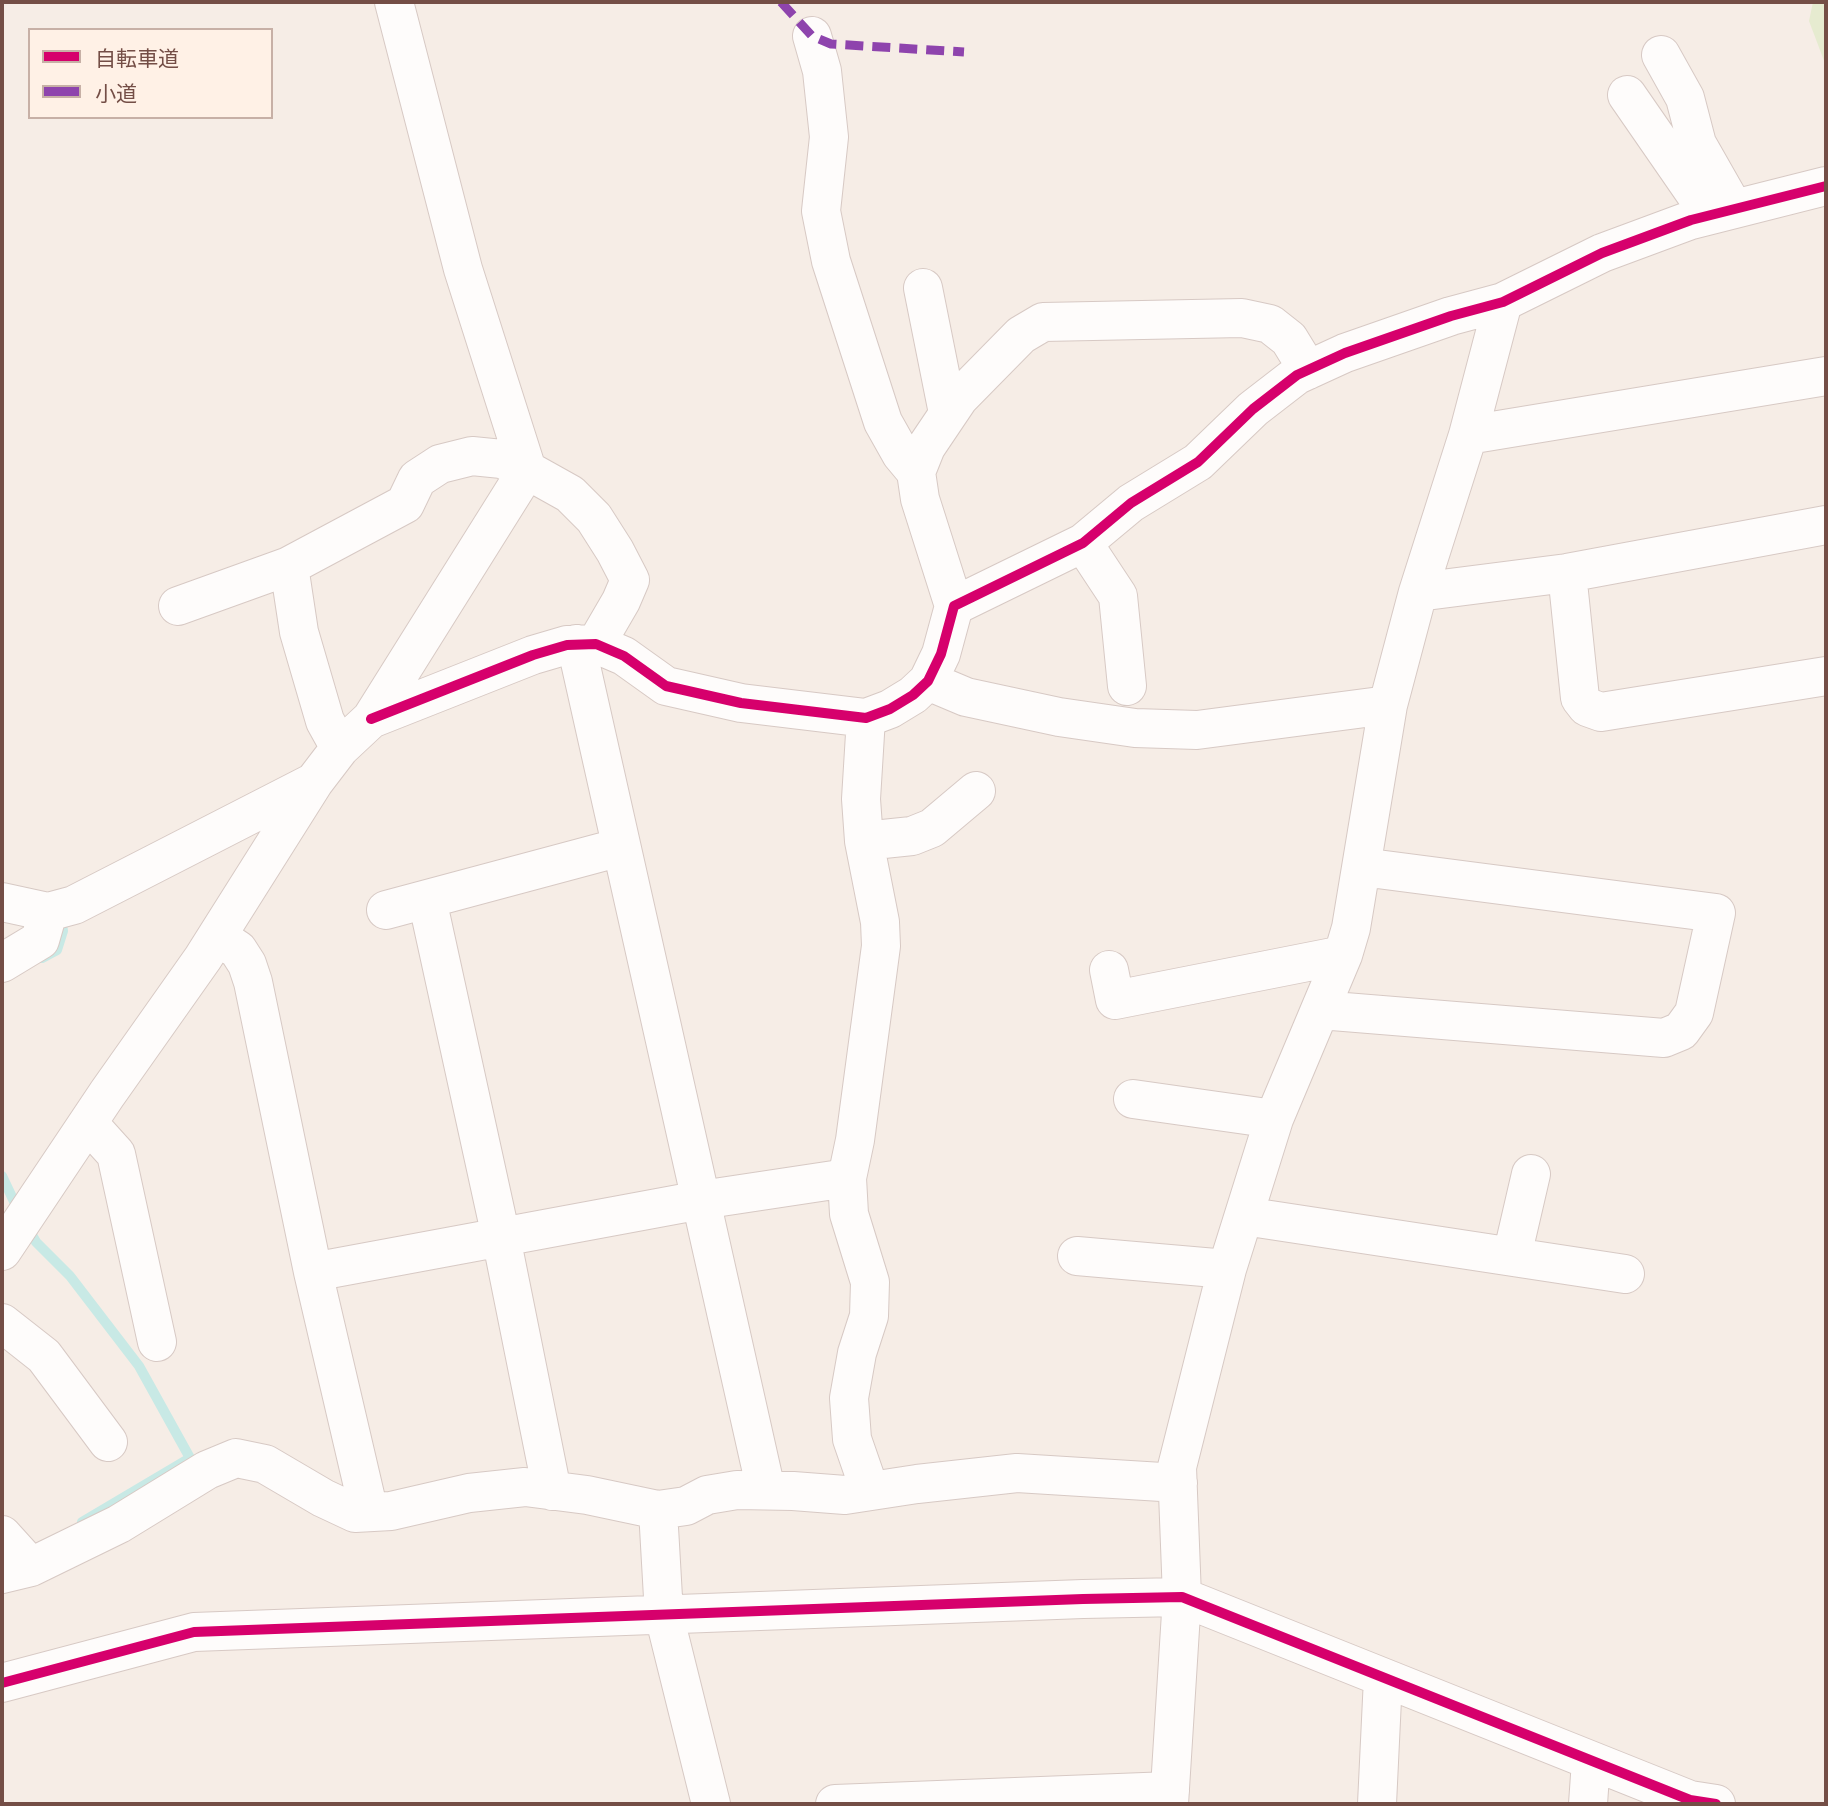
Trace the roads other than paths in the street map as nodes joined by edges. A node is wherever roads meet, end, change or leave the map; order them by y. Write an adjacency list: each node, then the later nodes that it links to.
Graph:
1 (394, 2): 13 (street)
2 (812, 36): 14 (street)
3 (1661, 55): 6 (street)
4 (1627, 95): 6 (street)
5 (1826, 186): 6 (street)
6 (1722, 212): 8 (street)
7 (923, 288): 11 (street)
8 (1503, 302): 9 (street); 12 (street)
9 (1308, 370): 11 (street); 16 (street)
10 (1826, 376): 12 (street)
11 (948, 413): 14 (street)
12 (1468, 435): 19 (street)
13 (527, 470): 17 (street); 22 (street); 28 (street)
14 (916, 472): 21 (street)
15 (1826, 525): 18 (street)
16 (1083, 543): 21 (street); 25 (street)
17 (289, 566): 20 (street); 29 (street)
18 (1567, 573): 19 (street); 23 (street)
19 (1418, 592): 26 (street)
20 (178, 606)
21 (954, 606): 24 (street)
22 (586, 644): 27 (street); 28 (street); 33 (street)
23 (1826, 676)
24 (928, 681): 26 (street); 27 (street)
25 (1127, 686)
26 (1388, 705): 34 (street)
27 (866, 718): 32 (street)
28 (371, 719): 29 (street)
29 (340, 748): 30 (street)
30 (314, 782): 38 (street); 39 (street)
31 (976, 791): 32 (street)
32 (864, 841): 48 (street)
33 (621, 847): 35 (street); 49 (street)
34 (1362, 867): 40 (street); 43 (street)
35 (427, 899): 37 (street); 51 (street)
36 (2, 902): 38 (street)
37 (386, 910)
38 (48, 912): 41 (street)
39 (217, 936): 46 (street); 56 (street)
40 (1343, 955): 42 (street); 43 (street)
41 (2, 963)
42 (1109, 970)
43 (1320, 1010): 45 (street)
44 (1133, 1099): 45 (street)
45 (1274, 1119): 50 (street)
46 (88, 1123): 52 (street); 59 (street)
47 (1531, 1174): 54 (street)
48 (847, 1178): 49 (street); 64 (street)
49 (701, 1200): 51 (street); 62 (street)
50 (1244, 1216): 54 (street); 55 (street)
51 (500, 1237): 56 (street); 63 (street)
52 (2, 1251)
53 (1077, 1256): 55 (street)
54 (1512, 1256): 57 (street)
55 (1227, 1269): 61 (street)
56 (313, 1272): 66 (street)
57 (1625, 1274)
58 (2, 1323): 60 (street)
59 (157, 1342)
60 (108, 1442)
61 (1178, 1483): 64 (street); 69 (street)
62 (766, 1490): 64 (street); 65 (street)
63 (552, 1491): 65 (street); 66 (street)
64 (870, 1491)
65 (658, 1510): 70 (street)
66 (369, 1512): 68 (street)
67 (2, 1535): 68 (street)
68 (16, 1570)
69 (1182, 1597): 70 (street); 71 (street); 74 (street)
70 (664, 1615): 72 (street); 75 (street)
71 (1383, 1678): 73 (street); 77 (street)
72 (2, 1683)
73 (1591, 1760): 78 (street); 79 (street)
74 (1170, 1797): 76 (street)
75 (711, 1804)
76 (835, 1804)
77 (1377, 1804)
78 (1588, 1804)
79 (1716, 1804)

